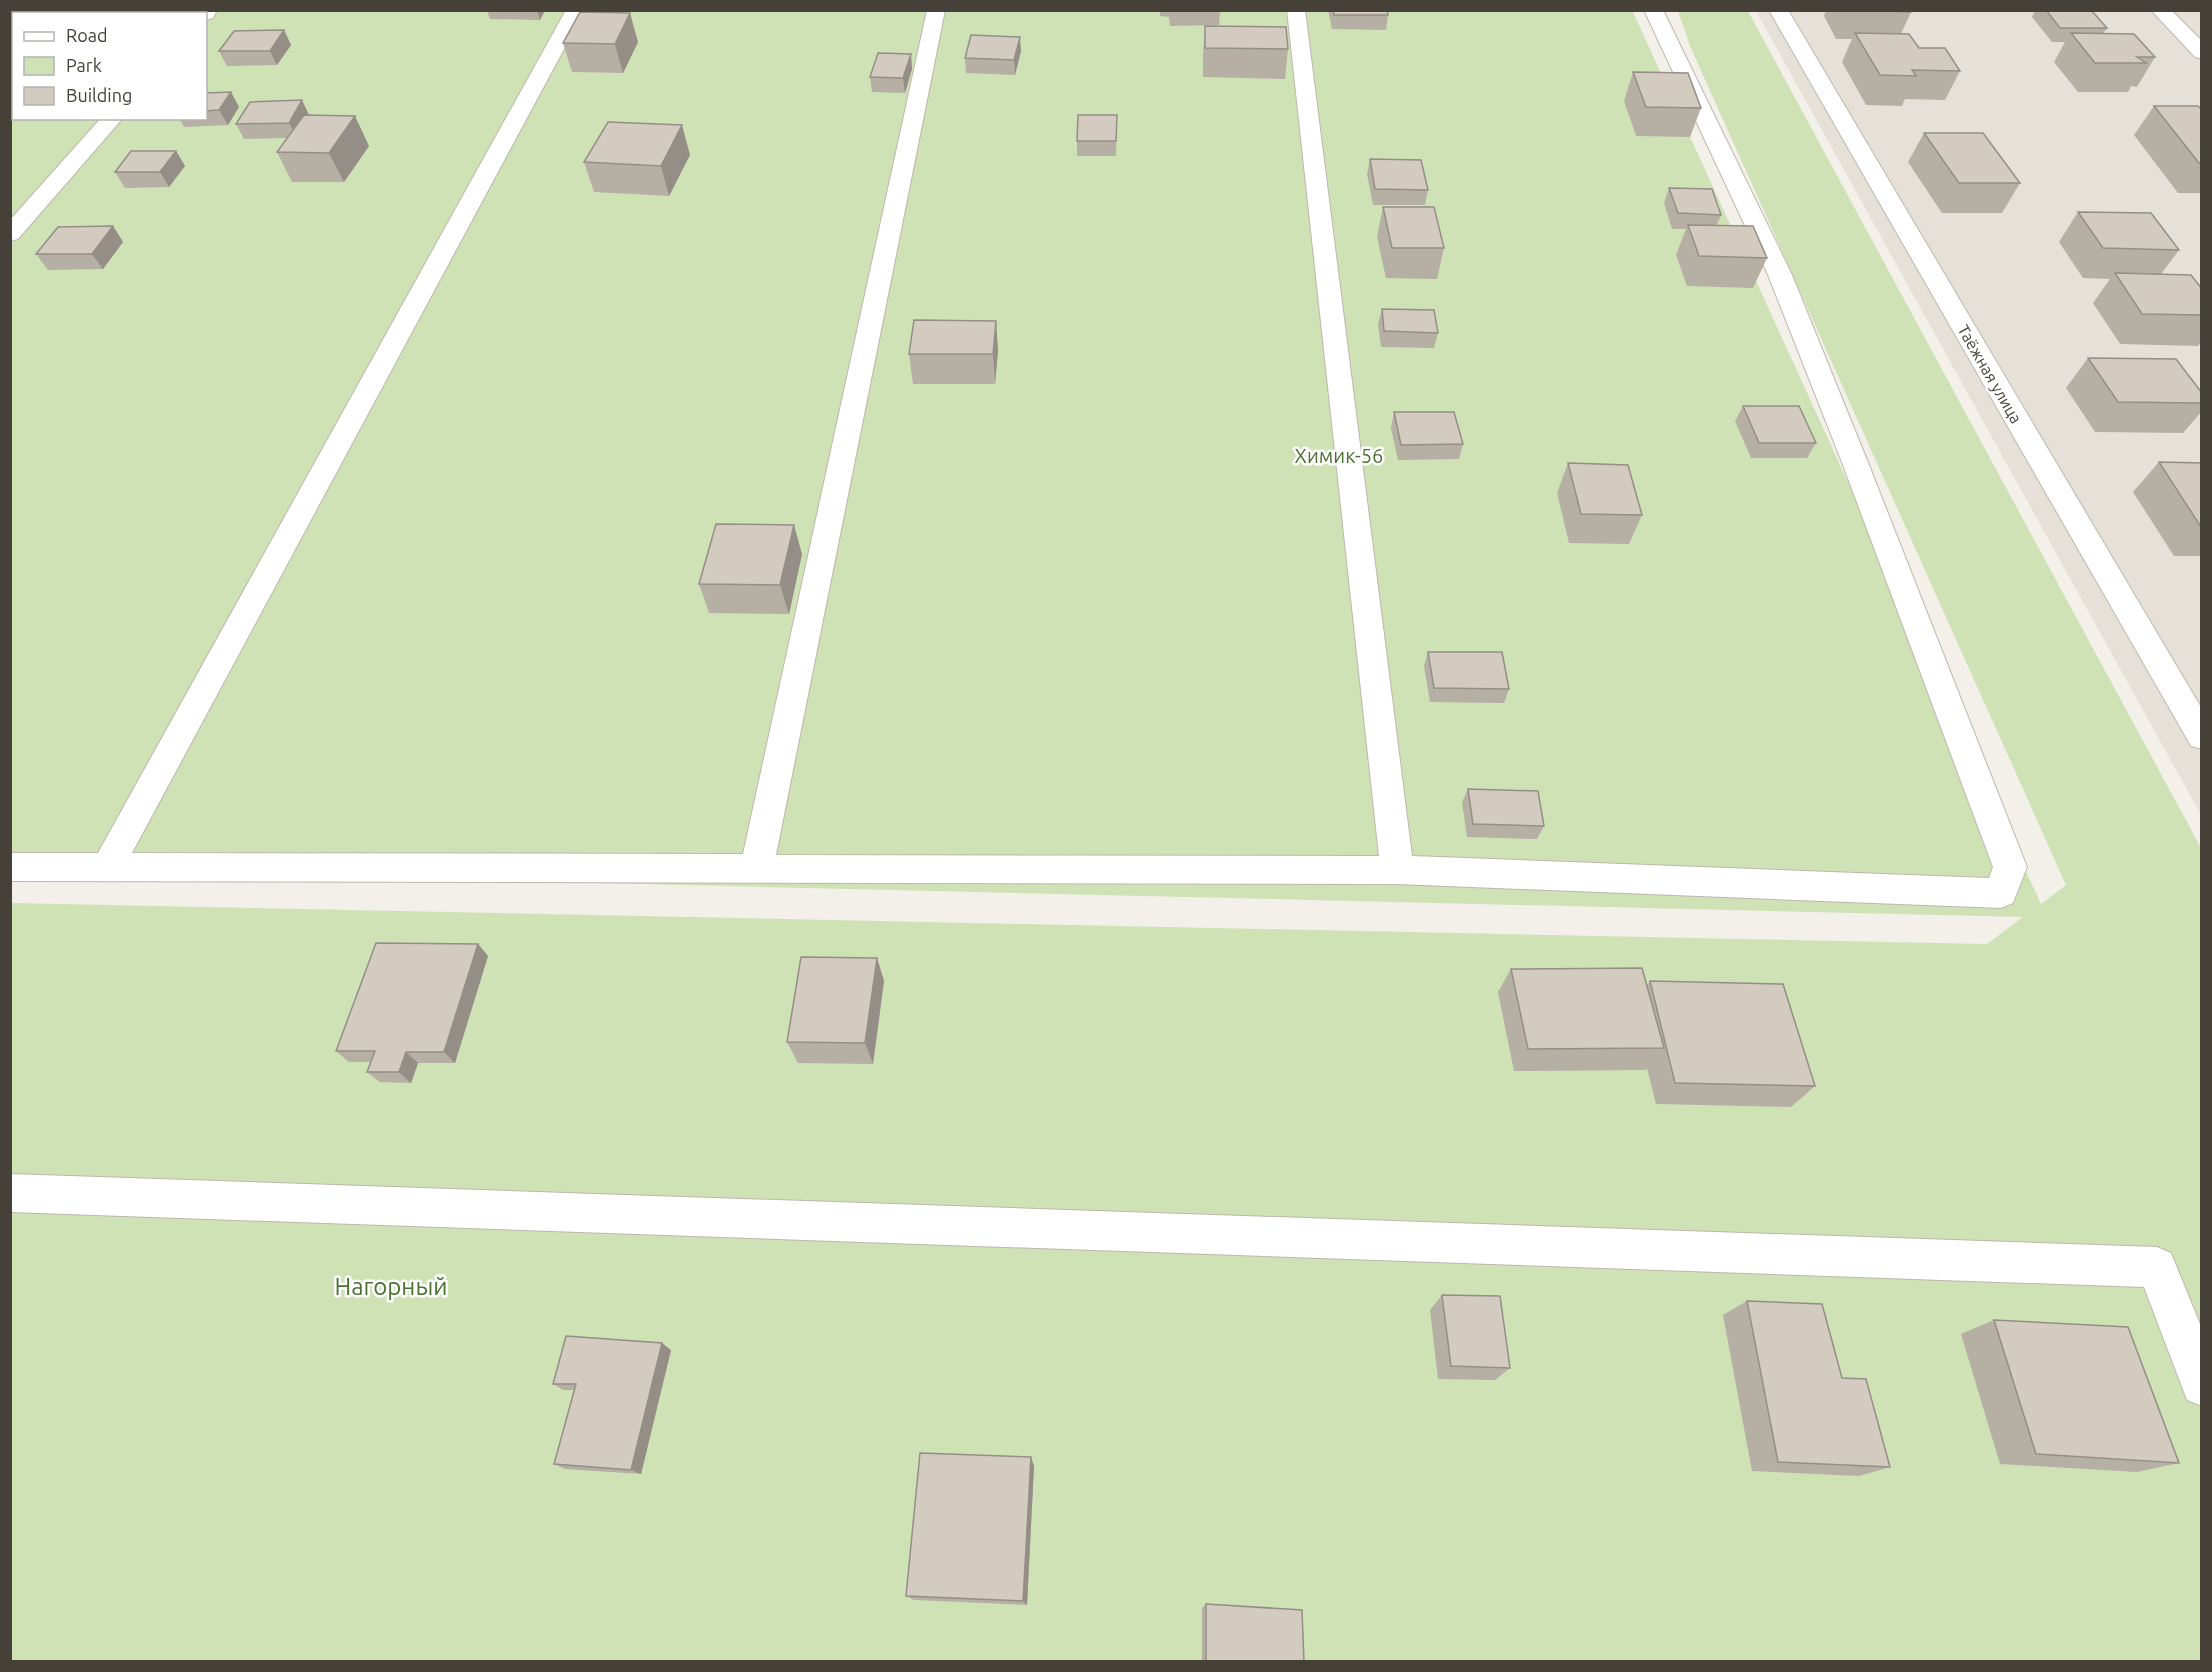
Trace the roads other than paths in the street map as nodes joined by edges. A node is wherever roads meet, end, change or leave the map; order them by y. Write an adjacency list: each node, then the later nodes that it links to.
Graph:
1 (576, 10): 14 (street)
2 (936, 10): 15 (street)
3 (1296, 10): 16 (street)
4 (1653, 10): 16 (street)
5 (1778, 10): 12 (street, Таёжная улица)
6 (2160, 10): 7 (street)
7 (2178, 28): 8 (street); 9 (street)
8 (2202, 29)
9 (2202, 53)
10 (111, 120): 11 (street)
11 (10, 234)
12 (2202, 737)
13 (10, 867): 14 (street)
14 (107, 868): 15 (street)
15 (757, 868): 16 (street)
16 (1397, 870)
17 (10, 1193): 18 (street)
18 (2202, 1385)

